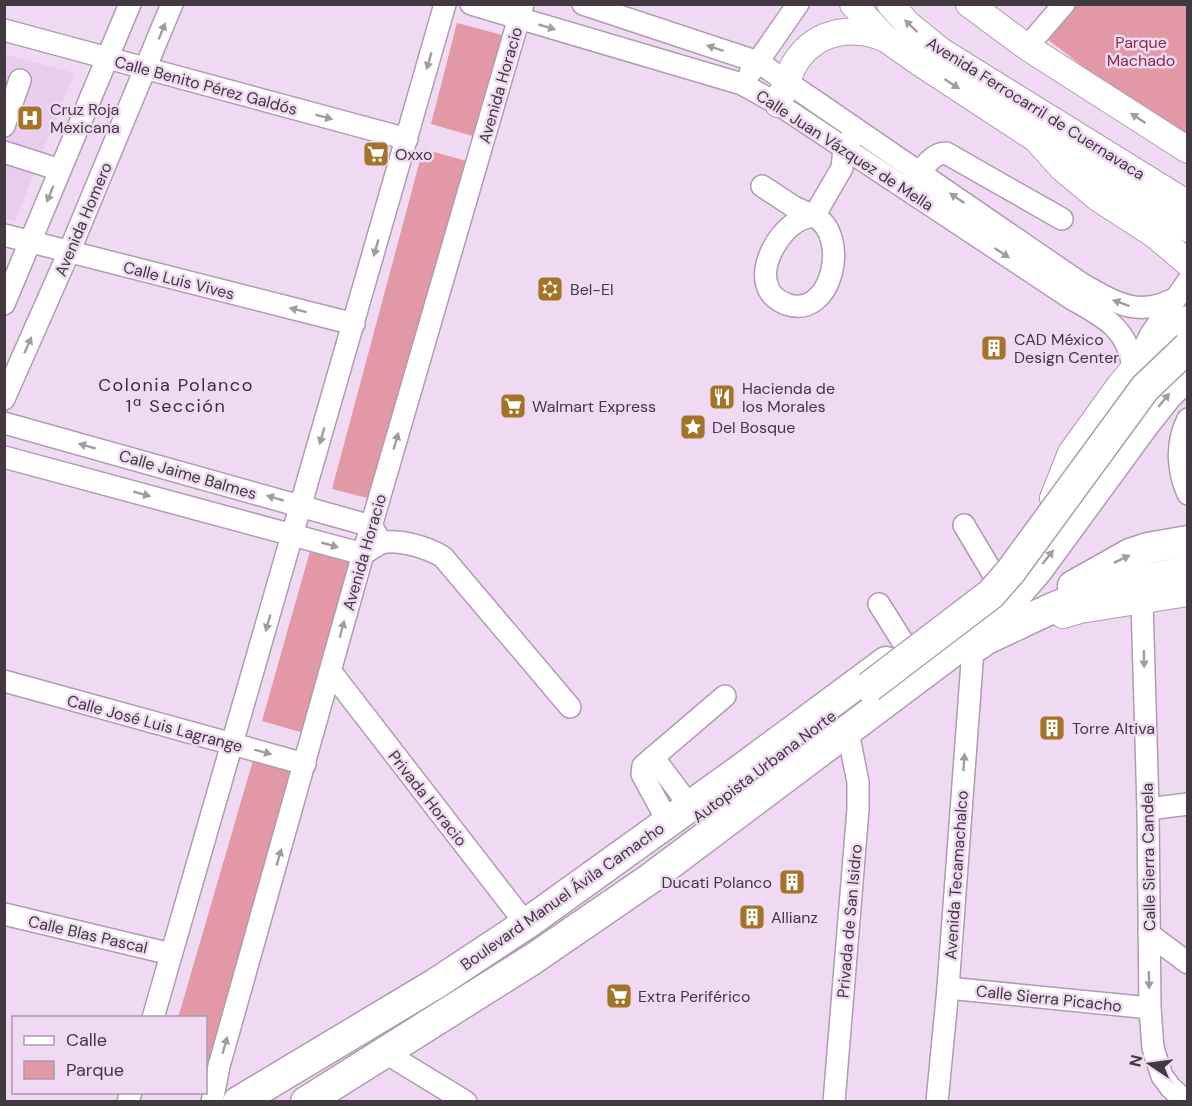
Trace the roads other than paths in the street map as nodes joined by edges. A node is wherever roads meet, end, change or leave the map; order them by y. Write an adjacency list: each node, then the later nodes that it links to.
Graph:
1 (130, 4): 15 (street)
2 (172, 4): 17 (street, Avenida Homero, one-way to 2)
3 (445, 4): 23 (street, one-way to 23)
4 (471, 4): 11 (street, Calle Juan Vázquez de Mella)
5 (583, 4): 16 (street, Calle Juan Vázquez de Mella, one-way to 5)
6 (798, 4): 16 (street)
7 (853, 4): 13 (main road, Avenida Ferrocarril de Cuernavaca)
8 (890, 4): 29 (main road, Avenida Ferrocarril de Cuernavaca, one-way to 8)
9 (969, 4): 14 (main road)
10 (1064, 4): 14 (street)
11 (521, 12): 19 (street, Calle Juan Vázquez de Mella, one-way to 19); 54 (street, Avenida Horacio, one-way to 11)
12 (4, 30): 15 (street, Calle Benito Pérez Galdós)
13 (886, 39): 20 (main road); 29 (main road, Avenida Ferrocarril de Cuernavaca, one-way to 29)
14 (1027, 47): 25 (main road, one-way to 14)
15 (107, 58): 17 (street, Calle Benito Pérez Galdós); 27 (street)
16 (758, 62): 19 (street); 20 (street, Calle Juan Vázquez de Mella)
17 (146, 69): 23 (street, Calle Benito Pérez Galdós, one-way to 23); 37 (street, Avenida Homero)
18 (20, 80): 21 (street)
19 (742, 84): 20 (street, Calle Juan Vázquez de Mella)
20 (782, 93): 22 (street, Calle Juan Vázquez de Mella); 24 (street, Calle Juan Vázquez de Mella)
21 (4, 126)
22 (857, 130): 24 (street); 28 (street, Calle Juan Vázquez de Mella)
23 (407, 139): 42 (street, one-way to 42)
24 (844, 149): 30 (street); 31 (street, Calle Juan Vázquez de Mella)
25 (1188, 150)
26 (4, 152): 27 (street)
27 (60, 170): 36 (street, one-way to 36)
28 (920, 173): 31 (street); 33 (street); 39 (street, Calle Juan Vázquez de Mella, one-way to 28)
29 (1109, 179): 32 (main road, Avenida Ferrocarril de Cuernavaca); 34 (main road); 38 (main road, Avenida Ferrocarril de Cuernavaca)
30 (762, 186)
31 (908, 191): 39 (street, Calle Juan Vázquez de Mella, one-way to 39)
32 (1188, 204)
33 (1062, 219)
34 (1188, 228)
35 (4, 235): 36 (street, Calle Luis Vives)
36 (30, 242): 37 (street, Calle Luis Vives); 41 (street)
37 (69, 252): 42 (street, Calle Luis Vives, one-way to 37); 46 (street, Avenida Homero, one-way to 37)
38 (1188, 263)
39 (1077, 291): 40 (street, Calle Juan Vázquez de Mella, one-way to 39); 44 (street, Calle Juan Vázquez de Mella)
40 (1184, 299): 44 (main road, Boulevard Manuel Ávila Camacho)
41 (4, 304)
42 (354, 324): 52 (street, one-way to 52)
43 (1188, 349): 51 (highway, Boulevard Manuel Ávila Camacho); 86 (highway, Autopista Urbana Norte, bridge)
44 (1133, 368): 51 (main road, Boulevard Manuel Ávila Camacho)
45 (1188, 374): 63 (highway, Autopista Urbana Norte, one-way to 45)
46 (4, 399)
47 (1188, 419): 50 (street)
48 (4, 423): 52 (street, Calle Jaime Balmes, one-way to 48)
49 (4, 457): 55 (street, Calle Jaime Balmes, one-way to 55)
50 (1188, 494)
51 (1053, 498): 59 (highway, Boulevard Manuel Ávila Camacho)
52 (302, 506): 54 (street, Calle Jaime Balmes); 55 (street)
53 (964, 525): 59 (street)
54 (376, 534): 57 (street, Avenida Horacio); 68 (street, Calle Jaime Balmes)
55 (294, 535): 57 (street, Calle Jaime Balmes, one-way to 57); 70 (street, one-way to 70)
56 (1188, 541): 63 (highway, one-way to 56)
57 (363, 554): 65 (street, Avenida Horacio, one-way to 57)
58 (1188, 571): 63 (highway)
59 (992, 572): 64 (highway, Boulevard Manuel Ávila Camacho)
60 (1188, 592): 61 (main road)
61 (1143, 601): 63 (main road); 73 (street, Calle Sierra Candela, one-way to 73)
62 (879, 604): 64 (street)
63 (973, 645): 69 (highway); 80 (street, Avenida Tecamachalco, one-way to 63); 87 (highway, Autopista Urbana Norte)
64 (906, 647): 74 (highway, Boulevard Manuel Ávila Camacho)
65 (331, 672): 71 (street, Avenida Horacio); 76 (street, Privada Horacio)
66 (4, 681): 70 (street, Calle José Luis Lagrange)
67 (725, 696): 74 (street)
68 (570, 707)
69 (850, 742): 83 (highway); 90 (street, Privada de San Isidro)
70 (233, 744): 71 (street, Calle José Luis Lagrange, one-way to 71); 78 (street)
71 (305, 764): 84 (street, Avenida Horacio, one-way to 71)
72 (1188, 804): 73 (street)
73 (1148, 809): 77 (street, Calle Sierra Candela)
74 (679, 814): 76 (highway, Boulevard Manuel Ávila Camacho)
75 (4, 914): 78 (street, Calle Blas Pascal)
76 (526, 924): 85 (highway, Boulevard Manuel Ávila Camacho)
77 (1149, 934): 79 (street); 81 (street, Calle Sierra Candela, one-way to 81)
78 (171, 954): 82 (street)
79 (1188, 963)
80 (948, 988): 81 (street, Calle Sierra Picacho); 91 (street, Avenida Tecamachalco)
81 (1150, 1008): 92 (street, Calle Sierra Candela)
82 (153, 1016)
83 (394, 1058): 88 (highway); 89 (street)
84 (212, 1101)
85 (238, 1101)
86 (265, 1101)
87 (306, 1101)
88 (324, 1101)
89 (466, 1101)
90 (834, 1101)
91 (937, 1101)
92 (1187, 1101)

